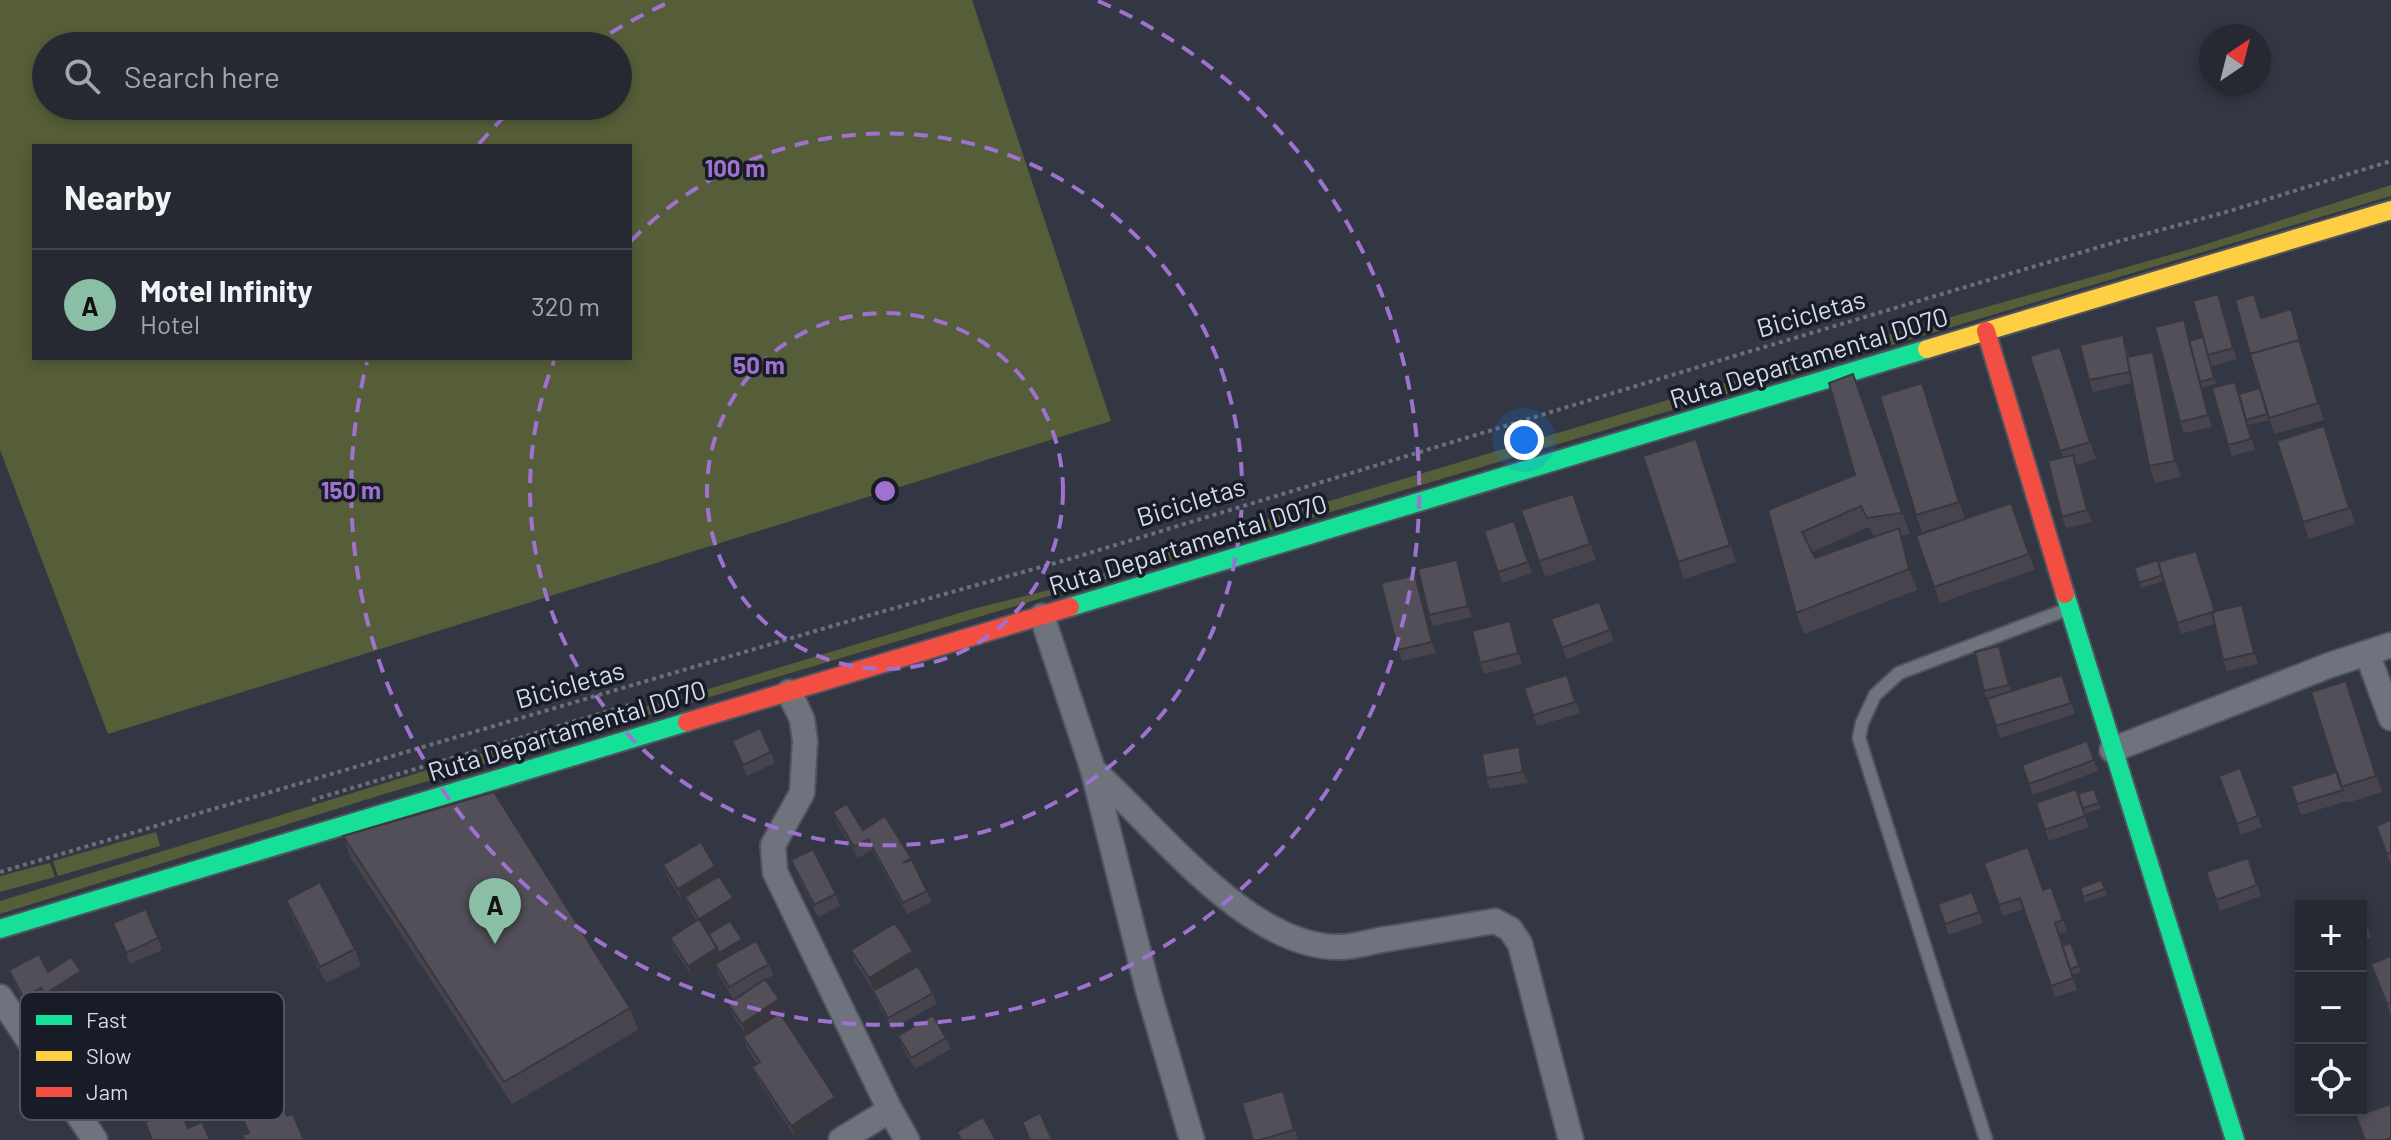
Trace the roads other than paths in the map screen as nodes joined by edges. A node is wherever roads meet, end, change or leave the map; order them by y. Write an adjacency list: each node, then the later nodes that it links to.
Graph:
1 (2391, 210): 2 (main road, Ruta Departamental D070)
2 (1986, 331): 3 (main road); 4 (main road, Ruta Departamental D070)
3 (2069, 608): 9 (main road); 21 (lane)
4 (1042, 616): 7 (main road, Ruta Departamental D070); 10 (street)
5 (2391, 645): 6 (street)
6 (2367, 653): 8 (street); 9 (street)
7 (789, 692): 11 (main road, Ruta Departamental D070); 14 (street)
8 (2391, 718)
9 (2112, 750): 22 (main road)
10 (1093, 770): 19 (street); 20 (street)
11 (0, 929)
12 (0, 997): 13 (street)
13 (20, 1027)
14 (890, 1110): 17 (street); 18 (street)
15 (82, 1120): 16 (street)
16 (95, 1140)
17 (841, 1140)
18 (907, 1140)
19 (1192, 1140)
20 (1571, 1140)
21 (1986, 1140)
22 (2235, 1140)

